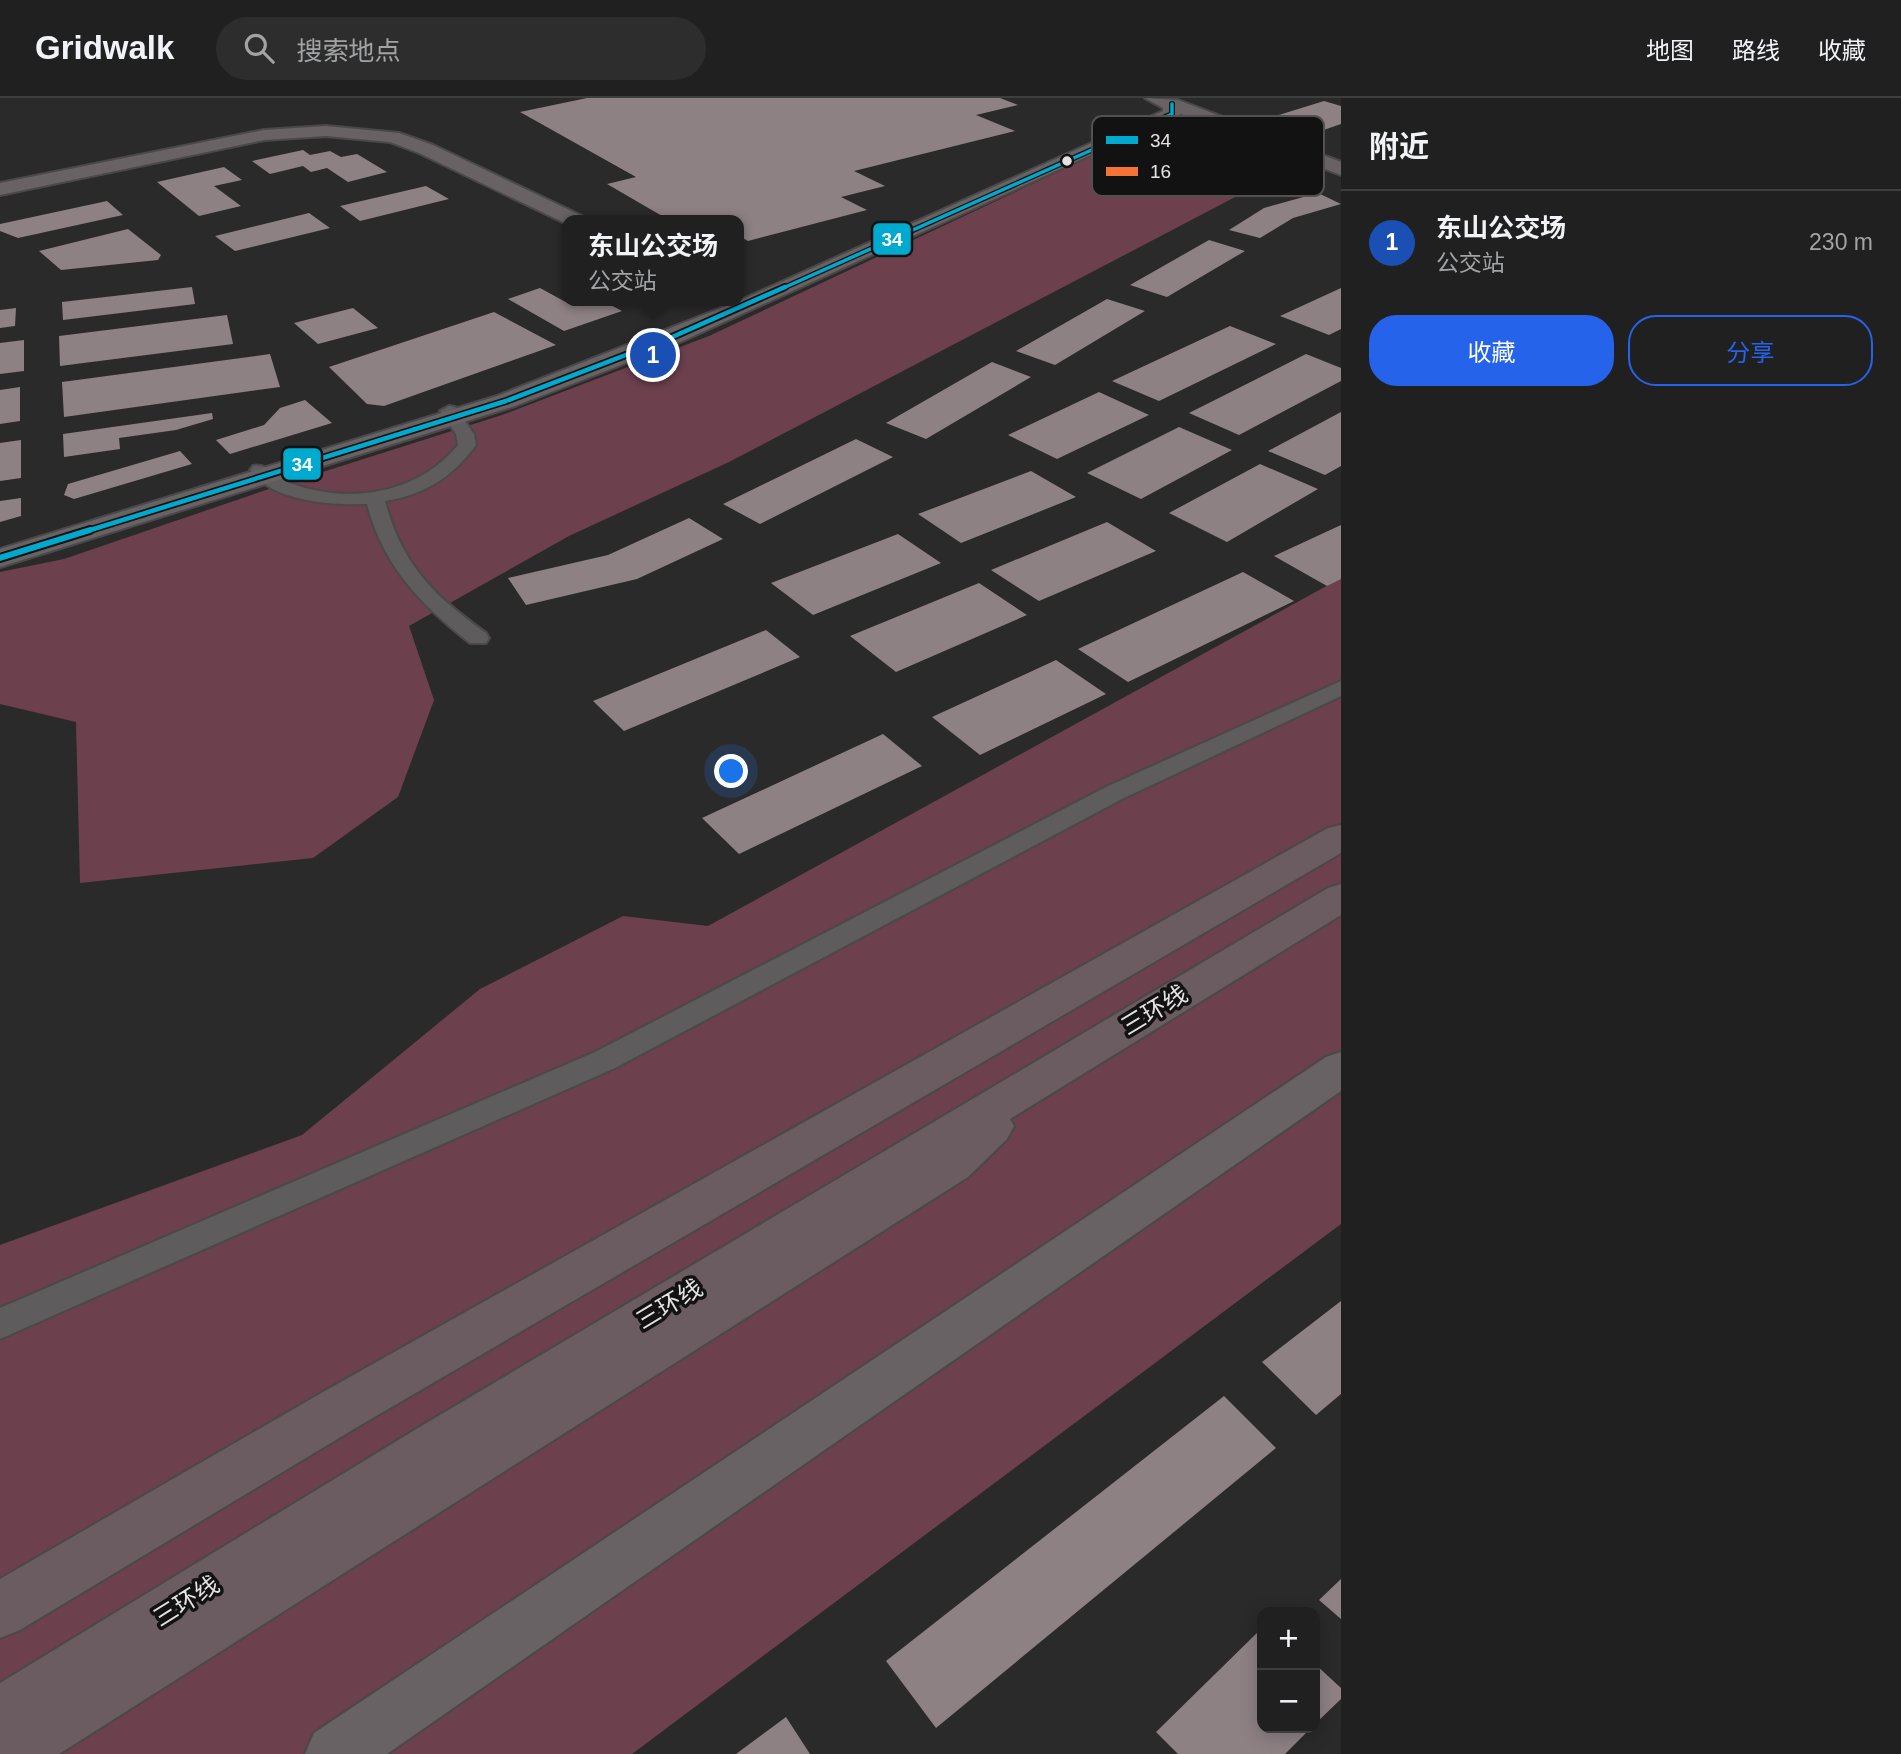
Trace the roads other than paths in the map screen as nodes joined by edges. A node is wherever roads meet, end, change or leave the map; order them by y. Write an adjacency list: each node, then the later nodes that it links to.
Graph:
1 (1132, 98): 3 (street)
2 (1194, 98): 3 (street)
3 (1164, 106): 4 (street); 5 (street)
4 (1142, 116)
5 (1192, 116)
6 (1092, 139): 12 (street)
7 (1324, 163): 8 (street)
8 (1341, 169)
9 (0, 191): 10 (street); 11 (street)
10 (565, 215)
11 (562, 220)
12 (744, 298)
13 (726, 306): 14 (street)
14 (452, 414): 15 (street); 16 (street)
15 (261, 473): 16 (street); 17 (street); 18 (street)
16 (375, 498): 19 (street)
17 (0, 550)
18 (0, 558)
19 (478, 638)
20 (1341, 688): 25 (street)
21 (1341, 837): 26 (highway)
22 (1341, 897): 24 (highway, 三环线)
23 (1341, 1069): 31 (street)
24 (1045, 1075): 29 (highway, 三环线); 30 (highway)
25 (0, 1324)
26 (341, 1409): 27 (highway); 28 (highway)
27 (0, 1592)
28 (0, 1610)
29 (0, 1716)
30 (5, 1754)
31 (335, 1754)

